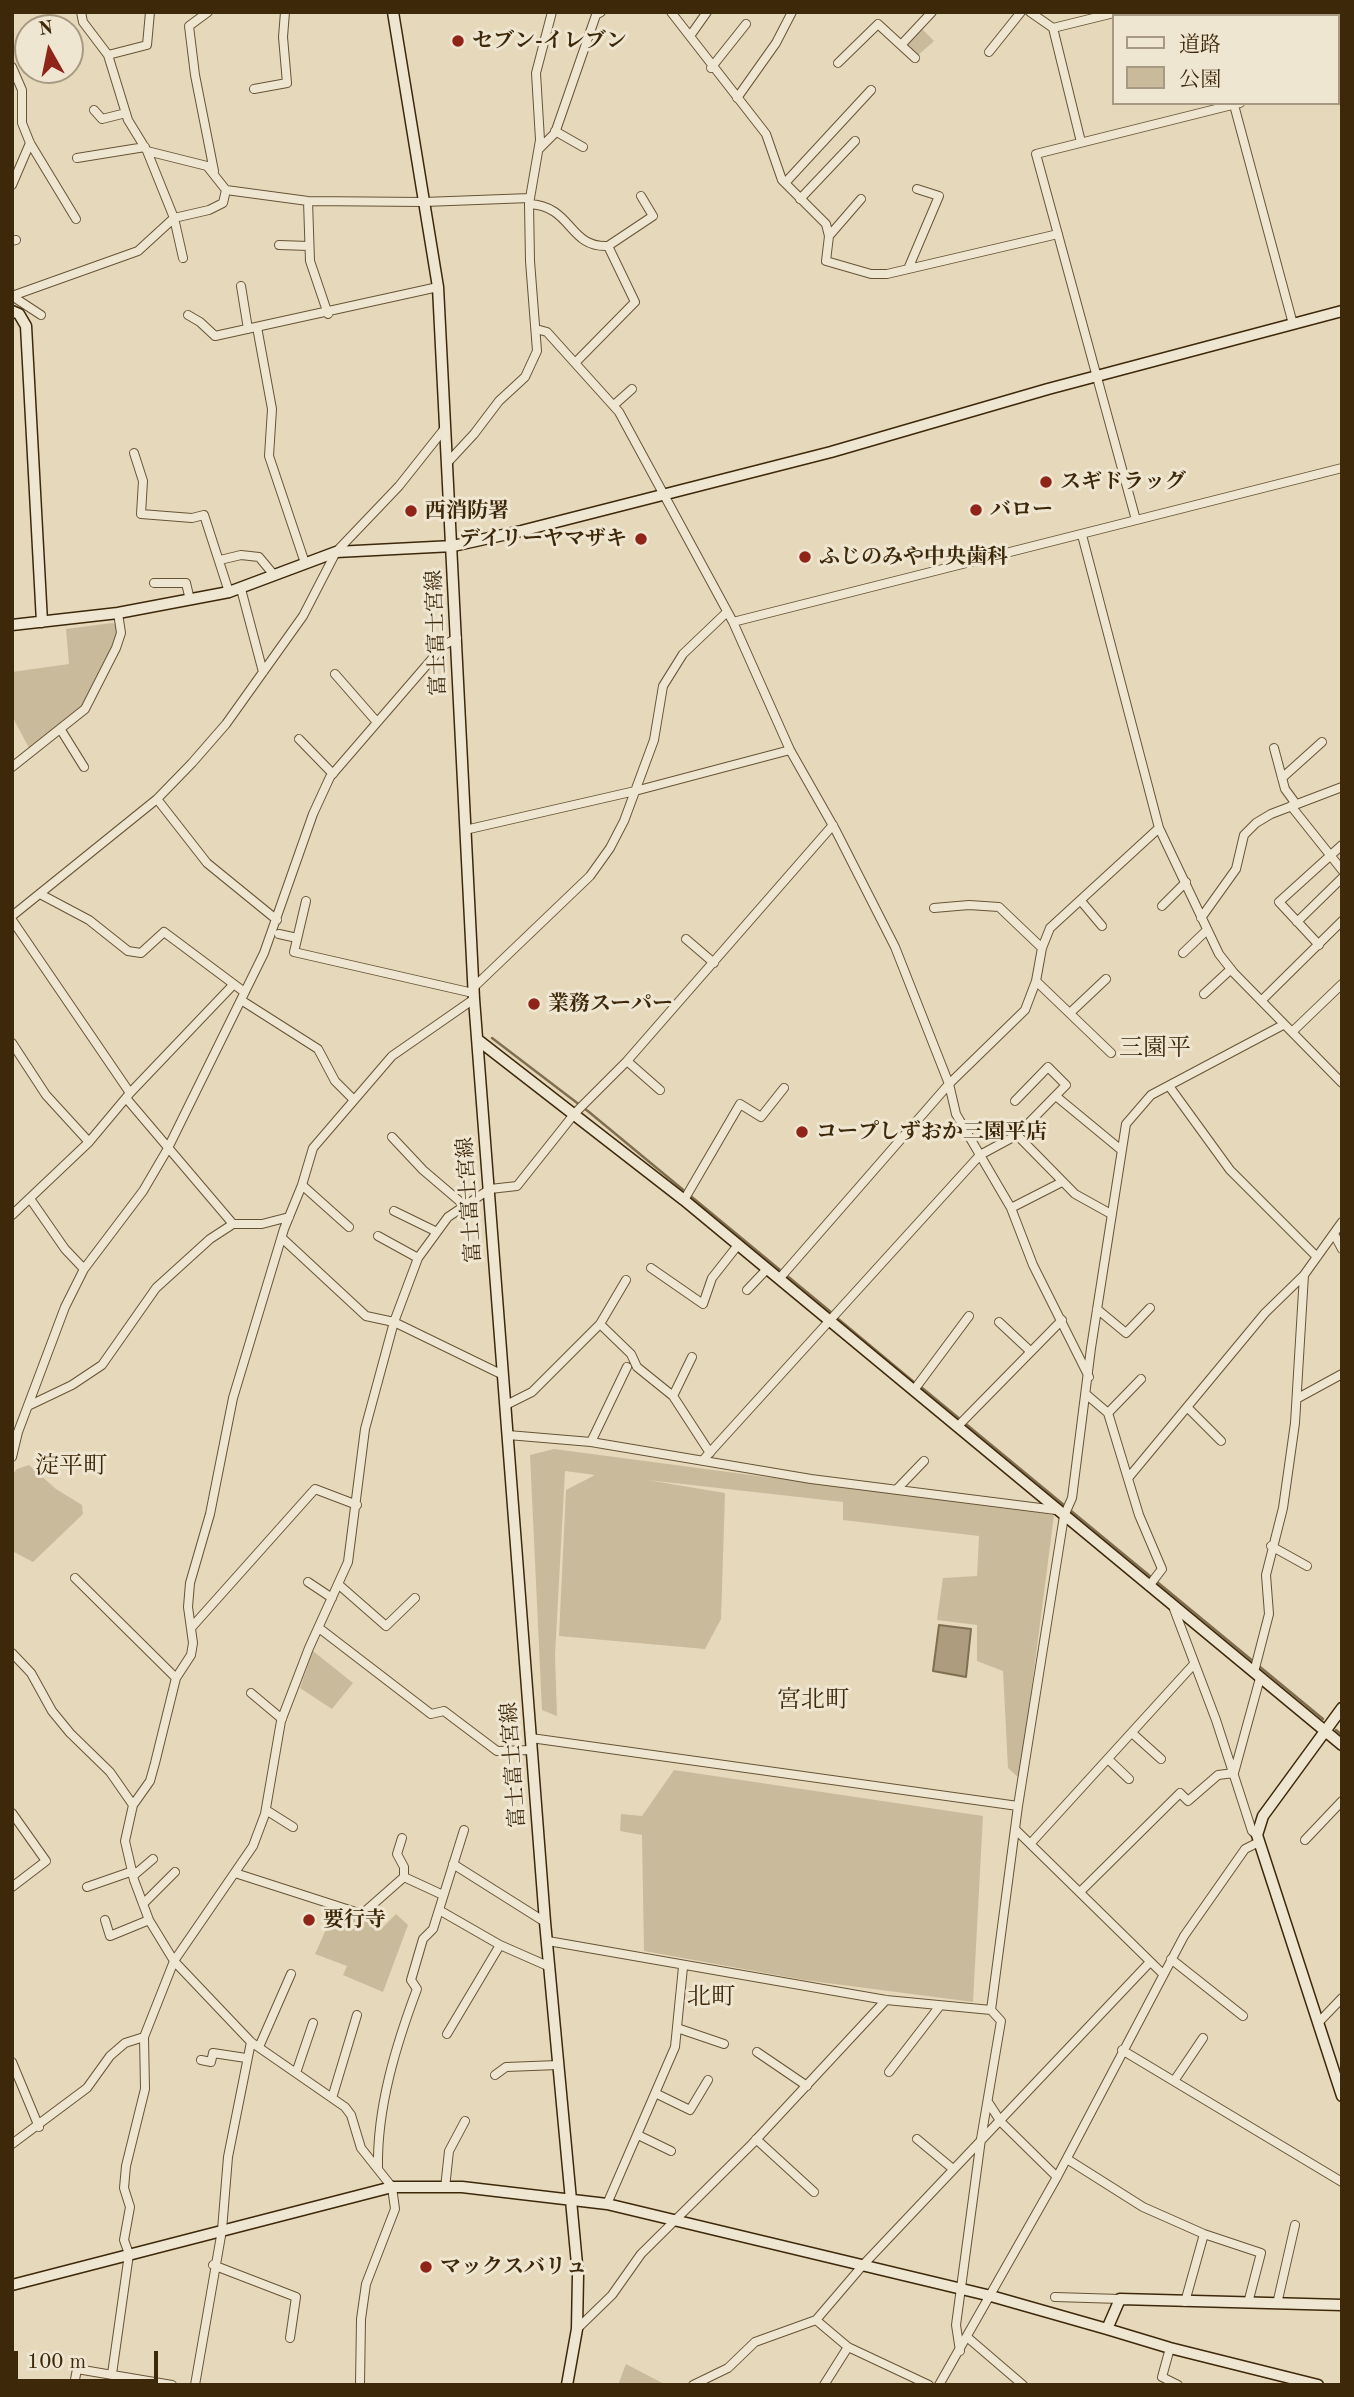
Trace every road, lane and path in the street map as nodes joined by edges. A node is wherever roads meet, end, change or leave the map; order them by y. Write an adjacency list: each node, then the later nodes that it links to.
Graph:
1 (80, 12): 21 (street)
2 (150, 12): 21 (street)
3 (208, 12): 41 (street)
4 (285, 12): 26 (street)
5 (393, 12): 51 (street, 富士富士宮線)
6 (552, 12): 39 (street)
7 (586, 12): 15 (street)
8 (671, 12): 18 (street)
9 (707, 12): 18 (street)
10 (792, 12): 28 (street)
11 (932, 12): 19 (street)
12 (1021, 12): 20 (street)
13 (1030, 12): 17 (street)
14 (1114, 13): 17 (street)
15 (599, 14): 33 (street)
16 (746, 24): 25 (street)
17 (1053, 28): 35 (street)
18 (690, 36): 25 (street)
19 (902, 44): 22 (street); 23 (street)
20 (989, 52)
21 (108, 55): 32 (street)
22 (915, 58)
23 (838, 64)
24 (12, 66): 36 (street)
25 (711, 68): 28 (street)
26 (254, 89)
27 (871, 90): 42 (street)
28 (737, 98): 42 (street)
29 (1233, 105): 35 (street)
30 (1237, 105): 68 (street)
31 (94, 110): 32 (street)
32 (126, 113): 38 (street)
33 (555, 131): 37 (street); 39 (street)
34 (855, 141): 47 (street)
35 (1080, 142): 54 (street)
36 (30, 143): 43 (street); 53 (street)
37 (583, 147)
38 (146, 149): 40 (street); 41 (street); 52 (street)
39 (539, 149): 50 (street)
40 (77, 158)
41 (214, 171): 45 (street)
42 (785, 183): 47 (street)
43 (12, 186)
44 (917, 189): 60 (street)
45 (226, 190): 49 (street); 52 (street)
46 (641, 195): 58 (street)
47 (800, 199): 55 (street)
48 (861, 199): 55 (street)
49 (308, 201): 51 (street); 57 (street)
50 (530, 201): 51 (street); 58 (street); 70 (street)
51 (424, 202): 62 (street, 富士富士宮線)
52 (174, 218): 59 (street); 66 (street)
53 (76, 219)
54 (1058, 234): 60 (street); 72 (street)
55 (829, 236): 60 (street)
56 (279, 245): 57 (street)
57 (309, 246): 65 (street)
58 (608, 246): 71 (street)
59 (183, 258)
60 (908, 269)
61 (241, 286): 69 (street)
62 (438, 287): 65 (street); 75 (street, 富士富士宮線)
63 (12, 311): 93 (street)
64 (1342, 311): 68 (street)
65 (328, 314): 69 (street)
66 (41, 315)
67 (188, 316): 69 (street)
68 (1293, 324): 72 (street)
69 (252, 328): 85 (street)
70 (536, 329): 71 (street); 77 (street)
71 (576, 362): 74 (street)
72 (1096, 377): 79 (street); 80 (street)
73 (632, 389): 74 (street)
74 (614, 405): 79 (street)
75 (445, 428): 77 (street, 富士富士宮線); 83 (street)
76 (134, 453): 84 (street)
77 (448, 462): 82 (street, 富士富士宮線)
78 (1342, 468): 80 (street)
79 (663, 496): 82 (street); 91 (street)
80 (1136, 520): 81 (street)
81 (1082, 535): 94 (street); 114 (street)
82 (453, 546): 83 (street); 96 (street, 富士富士宮線)
83 (336, 552): 85 (street); 97 (street)
84 (220, 560): 86 (street); 89 (street)
85 (305, 563): 86 (street)
86 (274, 575): 88 (street)
87 (154, 583): 90 (street)
88 (241, 589): 89 (street); 97 (street)
89 (229, 592): 90 (street)
90 (190, 600): 92 (street)
91 (727, 612): 94 (street); 110 (street)
92 (118, 613): 93 (street); 100 (street)
93 (42, 622): 95 (street)
94 (733, 622): 104 (street)
95 (12, 625)
96 (457, 638): 99 (street); 115 (street, 富士富士宮線)
97 (263, 672): 111 (street)
98 (335, 674): 99 (street)
99 (376, 721): 107 (street)
100 (61, 730): 105 (street); 106 (street)
101 (299, 739): 107 (street)
102 (1322, 742): 108 (street)
103 (1275, 748): 108 (street)
104 (790, 750): 110 (street); 113 (street)
105 (85, 766)
106 (12, 767)
107 (333, 774): 128 (street)
108 (1282, 778): 112 (street)
109 (1342, 787): 112 (street)
110 (635, 791): 115 (street); 145 (street)
111 (157, 799): 121 (street); 128 (street)
112 (1294, 805): 117 (street); 127 (street)
113 (833, 825): 139 (street); 157 (street)
114 (1158, 828): 120 (street); 123 (street)
115 (466, 830): 145 (street, 富士富士宮線)
116 (1342, 845): 117 (street)
117 (1329, 855): 118 (street); 130 (street)
118 (1342, 870)
119 (1342, 878): 130 (street)
120 (1185, 882): 124 (street); 127 (street)
121 (40, 894): 126 (street); 144 (street)
122 (306, 901): 134 (street)
123 (1081, 901): 131 (street); 137 (street)
124 (1162, 906)
125 (934, 908): 137 (street)
126 (12, 918): 161 (street)
127 (1201, 918): 132 (street)
128 (277, 920): 147 (street)
129 (1342, 921): 136 (street)
130 (1297, 922): 136 (street)
131 (1102, 926)
132 (1207, 930): 138 (street); 140 (street)
133 (279, 934): 134 (street)
134 (297, 938): 145 (street)
135 (686, 939): 139 (street)
136 (1319, 945): 148 (street)
137 (1042, 948): 142 (street)
138 (1183, 953)
139 (714, 963): 155 (street)
140 (1231, 969): 146 (street); 148 (street)
141 (1106, 979): 149 (street)
142 (1037, 981): 149 (street); 157 (street)
143 (1342, 984): 151 (street)
144 (233, 985): 147 (street); 161 (street)
145 (473, 993): 152 (street, 富士富士宮線); 163 (street)
146 (1204, 994)
147 (242, 995): 163 (street); 170 (street)
148 (1262, 1000): 150 (street)
149 (1071, 1012): 154 (street)
150 (1283, 1025): 151 (street); 158 (street)
151 (1292, 1032): 156 (street)
152 (478, 1040): 165 (street); 174 (street, 富士富士宮線)
153 (12, 1043): 168 (street)
154 (1111, 1053)
155 (627, 1061): 160 (street); 165 (street)
156 (1342, 1083)
157 (949, 1084): 171 (street); 198 (street)
158 (1169, 1086): 169 (street); 192 (street)
159 (785, 1088): 175 (street)
160 (660, 1090)
161 (128, 1095): 168 (street); 170 (street)
162 (1057, 1097): 164 (street); 166 (street); 169 (street)
163 (354, 1099): 173 (street)
164 (1015, 1101)
165 (579, 1109): 174 (street); 175 (street)
166 (1017, 1135): 171 (street); 172 (street)
167 (392, 1137): 177 (street)
168 (89, 1142): 176 (street)
169 (1120, 1149): 180 (street)
170 (167, 1150): 184 (street); 195 (street)
171 (980, 1155): 178 (street); 204 (street)
172 (1062, 1182): 178 (street); 180 (street)
173 (302, 1185): 182 (street); 185 (street)
174 (490, 1189): 177 (street); 212 (street, 富士富士宮線)
175 (686, 1196): 190 (street)
176 (31, 1200): 181 (street); 195 (street)
177 (464, 1205): 186 (street)
178 (1011, 1208): 205 (street)
179 (394, 1211): 186 (street)
180 (1111, 1214): 202 (street)
181 (12, 1216)
182 (289, 1217): 184 (street); 189 (street)
183 (1342, 1222): 187 (street)
184 (233, 1224): 221 (street)
185 (349, 1227)
186 (437, 1232): 193 (street)
187 (1334, 1234): 191 (street); 192 (street)
188 (378, 1236): 193 (street)
189 (283, 1239): 206 (street); 245 (street)
190 (738, 1245): 194 (street); 196 (street)
191 (1342, 1249)
192 (1317, 1257): 197 (street)
193 (418, 1258): 206 (street)
194 (651, 1268)
195 (84, 1269): 221 (street)
196 (766, 1269): 198 (street); 200 (street)
197 (1304, 1275): 219 (street); 222 (street)
198 (782, 1276): 204 (street)
199 (626, 1280): 208 (street)
200 (747, 1290)
201 (1150, 1308): 202 (street)
202 (1097, 1310): 214 (street)
203 (969, 1316): 216 (street)
204 (832, 1317): 216 (street); 228 (street)
205 (1062, 1320): 209 (street); 214 (street)
206 (394, 1322): 212 (street); 234 (street)
207 (999, 1322): 209 (street)
208 (600, 1324): 218 (street); 220 (street)
209 (1030, 1350): 224 (street)
210 (692, 1357): 218 (street)
211 (627, 1367): 227 (street)
212 (503, 1374): 220 (street, 富士富士宮線)
213 (1342, 1374): 219 (street)
214 (1089, 1377): 217 (street)
215 (1141, 1379): 223 (street)
216 (917, 1387): 224 (street)
217 (1087, 1395): 223 (street); 235 (street)
218 (673, 1396): 228 (street)
219 (1298, 1398): 236 (street)
220 (506, 1405): 225 (street, 富士富士宮線)
221 (28, 1406): 229 (street)
222 (1187, 1408): 226 (street); 232 (street)
223 (1108, 1413): 232 (street)
224 (960, 1423): 235 (street)
225 (508, 1435): 227 (street); 256 (street, 富士富士宮線)
226 (1221, 1441)
227 (591, 1442): 230 (street)
228 (710, 1453): 230 (street)
229 (12, 1457)
230 (703, 1460): 233 (street)
231 (924, 1461): 233 (street)
232 (1129, 1476): 240 (street)
233 (898, 1488): 235 (street)
234 (357, 1505): 241 (street); 245 (street)
235 (1064, 1511): 240 (street); 265 (street)
236 (1271, 1546): 237 (street); 249 (street)
237 (1307, 1566)
238 (75, 1578): 250 (street)
239 (308, 1582): 242 (street)
240 (1152, 1582): 244 (street)
241 (338, 1584): 242 (street); 243 (street)
242 (332, 1598): 246 (street)
243 (415, 1598)
244 (1174, 1609): 248 (street); 249 (street)
245 (191, 1628): 250 (street)
246 (318, 1628): 253 (street); 258 (street)
247 (12, 1653): 264 (street)
248 (1194, 1664): 255 (street); 261 (street)
249 (1257, 1670): 254 (street); 261 (street)
250 (176, 1678): 264 (street)
251 (251, 1693): 253 (street)
252 (1340, 1713): 254 (street)
253 (282, 1719): 266 (street)
254 (1325, 1731): 257 (street); 271 (street)
255 (1132, 1733): 259 (street); 260 (street)
256 (531, 1738): 258 (street, 富士富士宮線); 265 (street)
257 (1342, 1745)
258 (532, 1750): 289 (street, 富士富士宮線)
259 (1161, 1759)
260 (1109, 1760): 262 (street); 274 (street)
261 (1234, 1773): 271 (street); 283 (street)
262 (1129, 1779)
263 (1342, 1801): 273 (street)
264 (133, 1805): 278 (street)
265 (1018, 1806): 270 (street)
266 (265, 1810): 268 (street); 279 (street)
267 (12, 1813): 281 (street)
268 (293, 1828)
269 (464, 1830): 276 (street)
270 (1016, 1830): 274 (street); 302 (street)
271 (1258, 1838): 292 (street); 306 (street)
272 (402, 1839): 280 (street)
273 (1305, 1840)
274 (1031, 1843): 283 (street)
275 (153, 1859): 278 (street)
276 (453, 1864): 284 (street); 289 (street)
277 (175, 1872): 285 (street)
278 (133, 1873): 282 (street); 285 (street)
279 (235, 1873): 280 (street); 293 (street)
280 (404, 1877): 284 (street)
281 (12, 1886)
282 (87, 1888)
283 (1081, 1891): 294 (street)
284 (443, 1895): 286 (street)
285 (143, 1904): 288 (street)
286 (439, 1910): 291 (street); 339 (street)
287 (105, 1920): 288 (street)
288 (149, 1920): 293 (street)
289 (545, 1922): 290 (street, 富士富士宮線)
290 (548, 1941): 295 (street, 富士富士宮線); 296 (street)
291 (500, 1945): 295 (street); 308 (street)
292 (1171, 1959): 298 (street); 304 (street)
293 (174, 1961): 309 (street); 311 (street)
294 (1150, 1962): 298 (street); 330 (street)
295 (550, 1967): 318 (street, 富士富士宮線)
296 (683, 1967): 300 (street); 307 (street)
297 (291, 1974): 311 (street)
298 (1163, 1974): 313 (street)
299 (1342, 1998): 306 (street)
300 (886, 2000): 301 (street); 324 (street)
301 (939, 2007): 302 (street); 319 (street)
302 (991, 2010): 328 (street)
303 (357, 2015): 327 (street)
304 (1243, 2016)
305 (313, 2023): 320 (street)
306 (1318, 2023): 326 (street)
307 (677, 2028): 312 (street); 325 (street)
308 (447, 2034)
309 (144, 2037): 331 (street); 352 (street)
310 (1203, 2038): 323 (street)
311 (255, 2044): 315 (street); 320 (street)
312 (724, 2044)
313 (1122, 2050): 323 (street); 338 (street)
314 (757, 2052): 324 (street)
315 (246, 2058): 316 (street); 350 (street)
316 (201, 2060)
317 (12, 2063): 331 (street)
318 (558, 2065): 321 (street); 346 (street, 富士富士宮線)
319 (889, 2072)
320 (296, 2073): 327 (street)
321 (495, 2075)
322 (708, 2080): 325 (street)
323 (1174, 2081): 342 (street)
324 (807, 2086): 333 (street)
325 (655, 2094): 332 (street)
326 (1342, 2095)
327 (332, 2098): 339 (street)
328 (988, 2102): 330 (street); 335 (street)
329 (465, 2121): 344 (street)
330 (1001, 2122): 335 (street); 341 (street)
331 (39, 2127): 336 (street)
332 (638, 2135): 337 (street); 347 (street)
333 (756, 2139): 345 (street); 348 (street)
334 (917, 2139): 340 (street)
335 (981, 2139): 340 (street); 356 (street)
336 (12, 2144)
337 (671, 2151)
338 (1068, 2158): 341 (street); 351 (street)
339 (378, 2167): 343 (street)
340 (953, 2169): 354 (street)
341 (1057, 2177): 357 (street)
342 (1342, 2182)
343 (392, 2187): 344 (street); 350 (street); 378 (street)
344 (445, 2188): 346 (street)
345 (814, 2192)
346 (569, 2199): 347 (street); 365 (street, 富士富士宮線)
347 (607, 2204): 348 (street)
348 (673, 2221): 354 (street); 365 (street)
349 (1295, 2225): 362 (street)
350 (222, 2230): 352 (street); 353 (street)
351 (1204, 2234): 360 (street); 361 (street)
352 (129, 2254): 355 (street); 372 (street)
353 (213, 2265): 368 (street); 377 (street)
354 (863, 2265): 356 (street); 364 (street)
355 (12, 2285)
356 (962, 2290): 357 (street); 371 (street)
357 (990, 2296): 366 (street); 367 (street)
358 (1055, 2297): 359 (street)
359 (1120, 2299): 360 (street); 366 (street)
360 (1185, 2302): 361 (street)
361 (1248, 2303): 362 (street)
362 (1277, 2304): 363 (street)
363 (1342, 2305)
364 (816, 2320): 369 (street); 380 (street)
365 (577, 2329): 379 (street, 富士富士宮線)
366 (1107, 2329): 370 (street)
367 (967, 2337): 371 (street); 384 (street)
368 (290, 2338)
369 (848, 2347): 381 (street); 382 (street)
370 (1170, 2348): 385 (street); 386 (street)
371 (960, 2351): 383 (street)
372 (112, 2375): 375 (street); 376 (street)
373 (12, 2385): 374 (street)
374 (44, 2385)
375 (74, 2385)
376 (172, 2385)
377 (195, 2385)
378 (360, 2385)
379 (567, 2385)
380 (692, 2385)
381 (824, 2385)
382 (929, 2385)
383 (939, 2385)
384 (1023, 2385)
385 (1178, 2385)
386 (1318, 2385)

